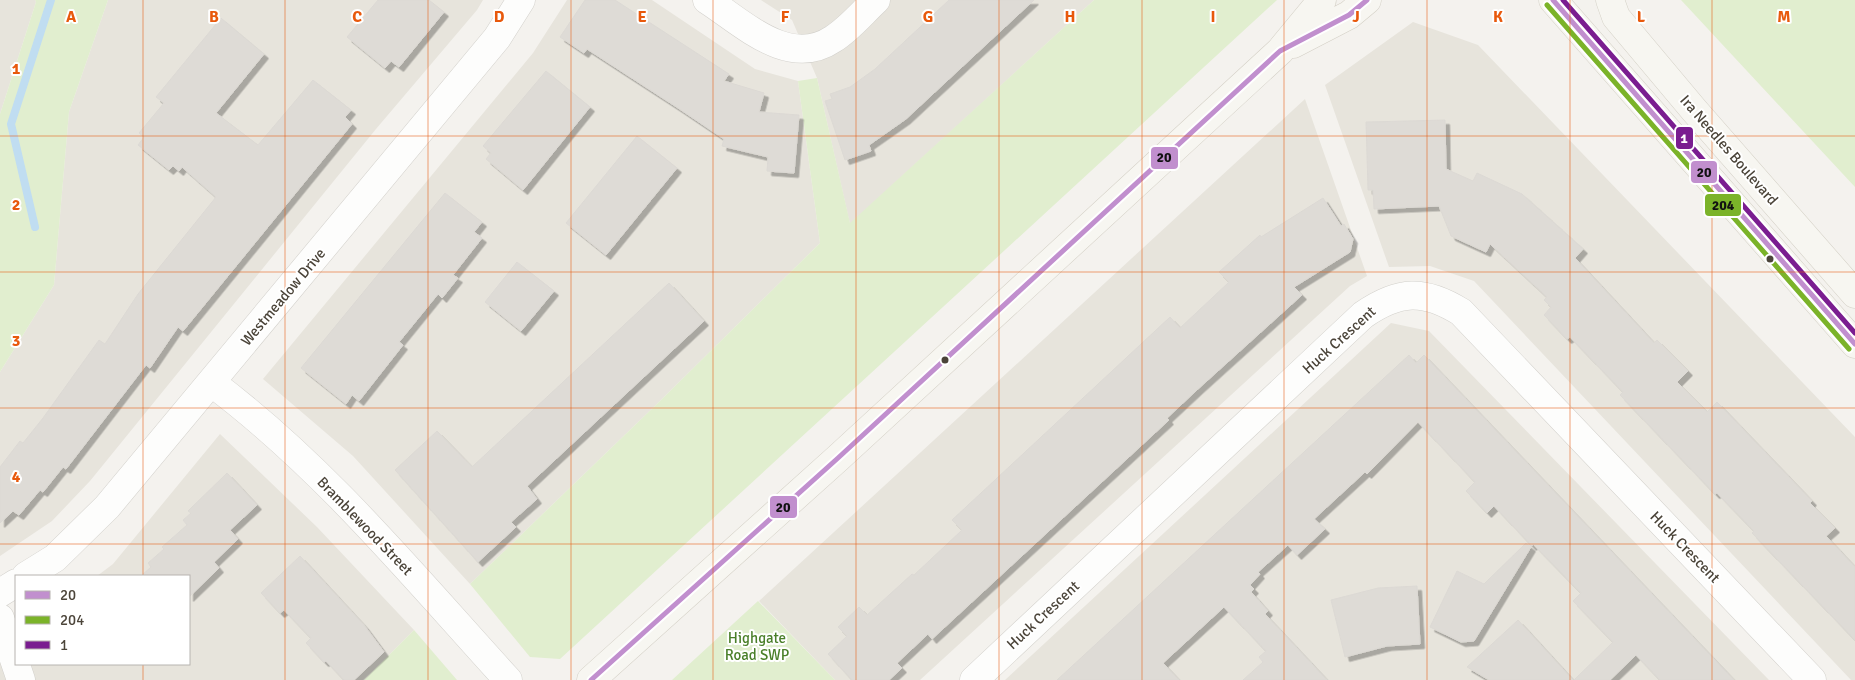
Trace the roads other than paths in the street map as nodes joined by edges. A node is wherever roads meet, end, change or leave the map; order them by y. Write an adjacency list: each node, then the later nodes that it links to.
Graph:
1 (521, 0): 11 (street, Westmeadow Drive)
2 (707, 0): 3 (street)
3 (876, 0)
4 (1322, 0): 8 (main road)
5 (1367, 0): 8 (main road)
6 (1553, 0): 10 (main road)
7 (1610, 0): 9 (main road, Ira Needles Boulevard)
8 (1280, 51): 20 (main road)
9 (1855, 294)
10 (1855, 344)
11 (212, 383): 12 (street, Westmeadow Drive); 19 (street, Bramblewood Street)
12 (28, 575)
13 (15, 584): 14 (street)
14 (0, 593)
15 (0, 618): 16 (street)
16 (15, 662)
17 (16, 665): 18 (street)
18 (21, 680)
19 (508, 680)
20 (591, 680)
21 (974, 680): 22 (street, Huck Crescent)
22 (1812, 680)

